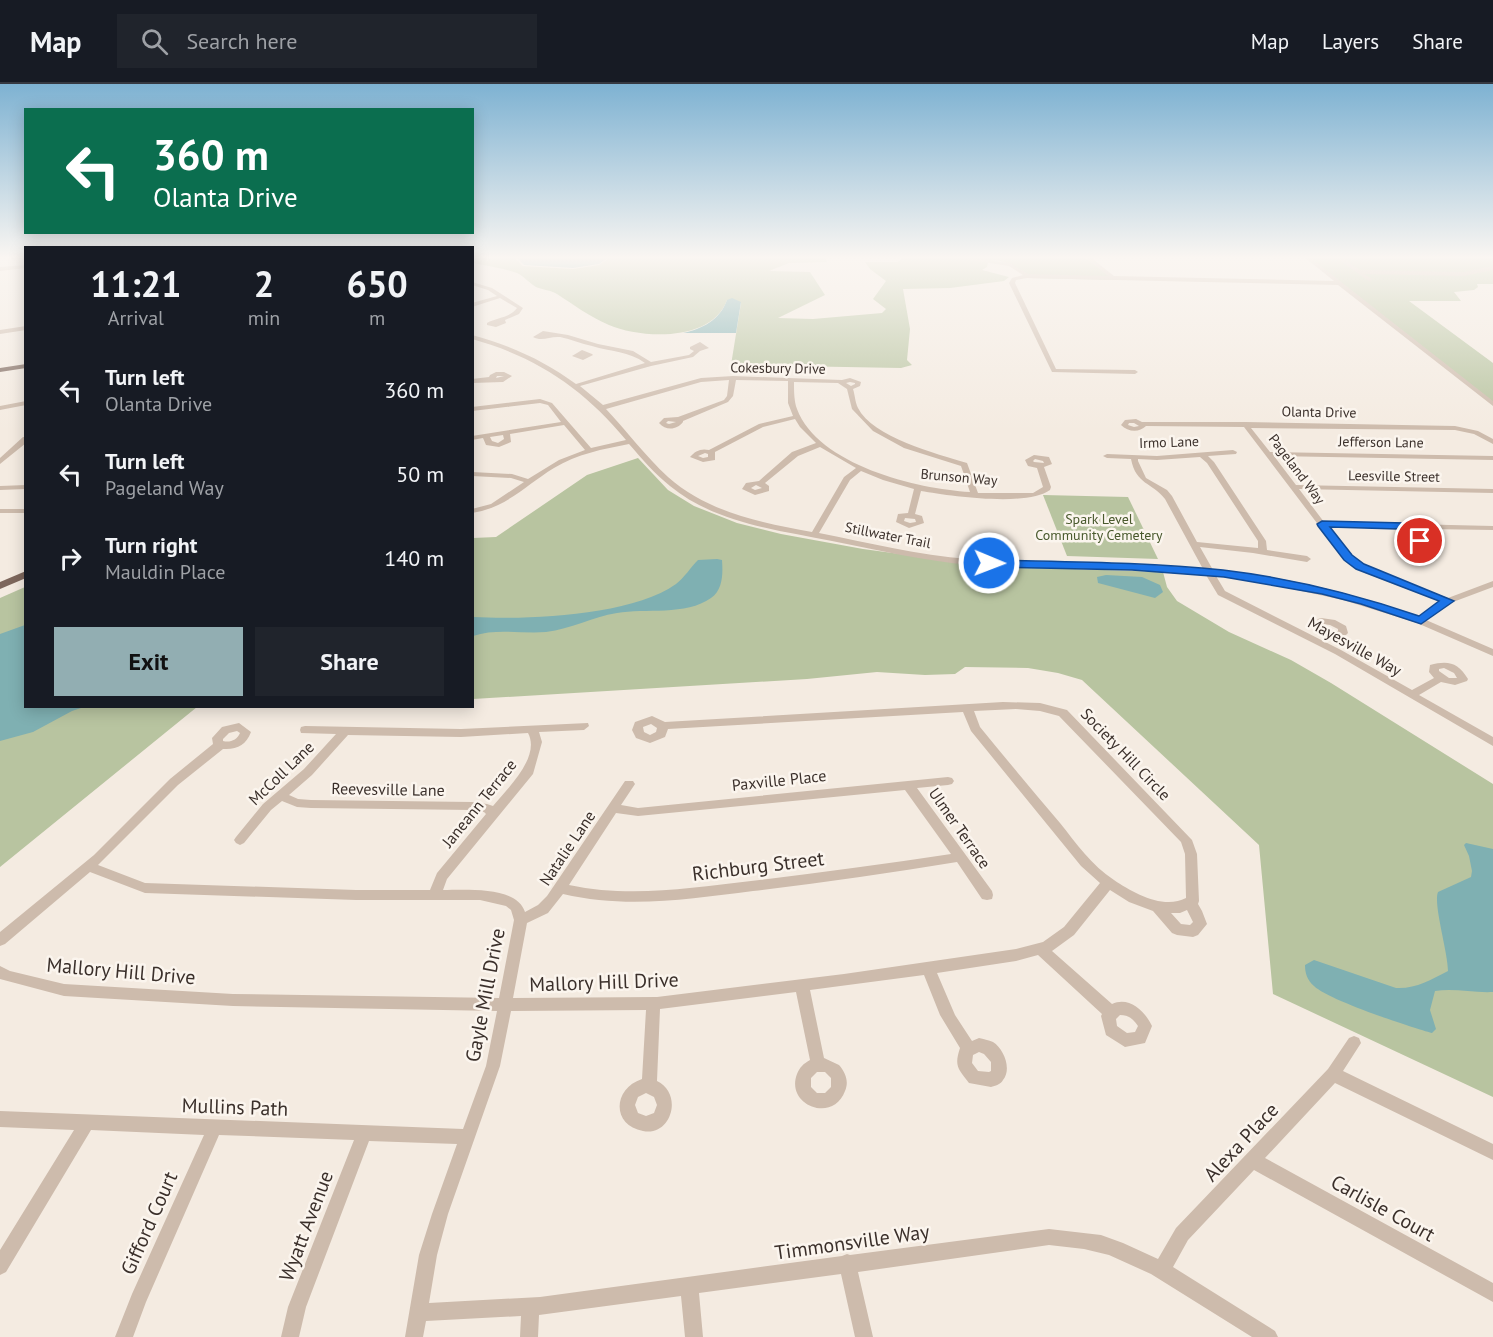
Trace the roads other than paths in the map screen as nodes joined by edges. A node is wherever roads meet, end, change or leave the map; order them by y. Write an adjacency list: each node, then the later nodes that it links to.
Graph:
1 (512, 314): 4 (street)
2 (1027, 314): 15 (street)
3 (1380, 314): 22 (street)
4 (501, 320)
5 (24, 328): 6 (street)
6 (0, 332)
7 (550, 335): 9 (street)
8 (474, 338): 20 (street, Stillwater Trail)
9 (597, 346): 11 (street); 13 (street)
10 (698, 350): 13 (street)
11 (587, 352)
12 (24, 364): 14 (main road)
13 (650, 364): 20 (street)
14 (0, 368)
15 (1135, 372)
16 (733, 378): 18 (street, Cokesbury Drive); 24 (street, Cokesbury Drive); 27 (street)
17 (492, 379): 19 (street)
18 (791, 380): 26 (street); 55 (street, Cokesbury Drive)
19 (474, 381)
20 (575, 386): 24 (street, Stillwater Trail)
21 (24, 403): 23 (street)
22 (1493, 404)
23 (0, 408)
24 (601, 408): 33 (street, Stillwater Trail)
25 (474, 409): 28 (street)
26 (796, 417): 35 (street, Brunson Way); 37 (street)
27 (678, 420)
28 (565, 423): 31 (street); 36 (street)
29 (1141, 424): 30 (street, Olanta Drive)
30 (1245, 424): 34 (street, Olanta Drive); 39 (street, Pageland Way)
31 (474, 438)
32 (24, 441): 44 (street)
33 (631, 441): 36 (street); 64 (street, Stillwater Trail)
34 (1493, 442)
35 (820, 444): 46 (street, Brunson Way); 49 (street)
36 (590, 451): 48 (street)
37 (710, 452)
38 (1233, 452): 40 (street, Irmo Lane)
39 (1268, 454): 43 (street, Jefferson Lane); 51 (street, Pageland Way)
40 (1202, 455): 42 (street, Irmo Lane); 66 (street)
41 (1107, 456): 42 (street, Irmo Lane)
42 (1135, 457): 65 (street, Mayesville Way)
43 (1493, 458)
44 (0, 462)
45 (1040, 466): 55 (street, Brunson Way)
46 (861, 468): 53 (street, Brunson Way); 64 (street)
47 (474, 474): 48 (street)
48 (530, 482): 58 (street)
49 (760, 483)
50 (24, 487): 52 (street)
51 (1294, 487): 54 (street, Leesville Street); 60 (street, Pageland Way)
52 (0, 488)
53 (918, 488): 55 (street, Brunson Way); 59 (street)
54 (1493, 491)
55 (974, 494)
56 (0, 511): 57 (street)
57 (24, 511)
58 (474, 511)
59 (911, 515)
60 (1322, 524): 61 (street); 74 (street, Pageland Way)
61 (1401, 526): 62 (street); 62 (street)
62 (1419, 526): 63 (street)
63 (1493, 528)
64 (814, 535): 69 (street, Stillwater Trail)
65 (1195, 544): 66 (street); 69 (street, Mayesville Way)
66 (1263, 551): 67 (street)
67 (1307, 559)
68 (24, 565): 71 (main road)
69 (1210, 572): 75 (street, Stillwater Trail); 77 (street, Mayesville Way)
70 (24, 575): 73 (main road)
71 (0, 576)
72 (1493, 584): 74 (street)
73 (0, 586)
74 (1448, 601): 75 (street)
75 (1421, 620): 78 (street, Stillwater Trail)
76 (1324, 632): 77 (street)
77 (1314, 640): 80 (street, Mayesville Way)
78 (1493, 652)
79 (1441, 678): 80 (street)
80 (1412, 694): 87 (street, Mayesville Way)
81 (967, 708): 83 (street, Society Hill Circle); 98 (street, Society Hill Circle); 102 (street, Society Hill Circle)
82 (584, 726): 84 (street)
83 (663, 726)
84 (530, 729): 86 (street); 94 (street, Janeann Terrace)
85 (305, 730): 86 (street)
86 (346, 730): 92 (street, McColl Lane)
87 (1493, 742)
88 (220, 745): 97 (street)
89 (948, 781): 91 (street, Paxville Place)
90 (629, 784): 93 (street, Natalie Lane)
91 (901, 784): 93 (street, Paxville Place); 96 (street, Ulmer Terrace)
92 (281, 796): 94 (street, Reevesville Lane); 95 (street, McColl Lane)
93 (613, 808): 99 (street, Natalie Lane)
94 (494, 814): 100 (street, Janeann Terrace)
95 (240, 840)
96 (960, 857): 99 (street, Richburg Street); 101 (street, Ulmer Terrace)
97 (87, 866): 100 (street, Gayle Mill Drive); 105 (street)
98 (1108, 883): 103 (street, Society Hill Circle); 106 (street, Mallory Hill Drive)
99 (560, 888): 104 (street, Natalie Lane)
100 (435, 895): 104 (street, Gayle Mill Drive)
101 (987, 895)
102 (1189, 903): 103 (street, Society Hill Circle); 103 (street, Society Hill Circle)
103 (1158, 907)
104 (521, 920): 111 (street, Gayle Mill Drive)
105 (0, 940)
106 (1040, 949): 107 (street, Mallory Hill Drive); 112 (street)
107 (928, 968): 109 (street, Mallory Hill Drive); 114 (street)
108 (0, 972): 111 (street, Mallory Hill Drive)
109 (802, 985): 110 (street, Mallory Hill Drive); 115 (street)
110 (653, 1003): 111 (street, Mallory Hill Drive); 117 (street)
111 (505, 1004): 122 (street, Gayle Mill Drive)
112 (1110, 1012)
113 (1354, 1043): 116 (street, Alexa Place)
114 (969, 1048)
115 (818, 1065)
116 (1333, 1074): 123 (street); 124 (street, Alexa Place)
117 (649, 1086)
118 (0, 1119): 119 (street, Mullins Path)
119 (86, 1124): 120 (street, Mullins Path); 126 (street)
120 (215, 1127): 121 (street, Mullins Path); 132 (street, Gifford Court)
121 (365, 1132): 122 (street, Mullins Path); 133 (street, Wyatt Avenue)
122 (468, 1137): 131 (street, Gayle Mill Drive)
123 (1493, 1152)
124 (1252, 1160): 127 (street, Alexa Place); 129 (street, Carlisle Court)
125 (847, 1263): 127 (street, Timmonsville Way); 128 (street, Timmonsville Way); 137 (street)
126 (0, 1266)
127 (1161, 1271): 138 (street, Timmonsville Way)
128 (689, 1286): 130 (street, Timmonsville Way); 136 (street)
129 (1493, 1293)
130 (531, 1307): 131 (street, Timmonsville Way); 135 (street)
131 (418, 1312): 134 (street, Gayle Mill Drive)
132 (124, 1337)
133 (290, 1337)
134 (414, 1337)
135 (530, 1337)
136 (694, 1337)
137 (864, 1337)
138 (1269, 1337)

